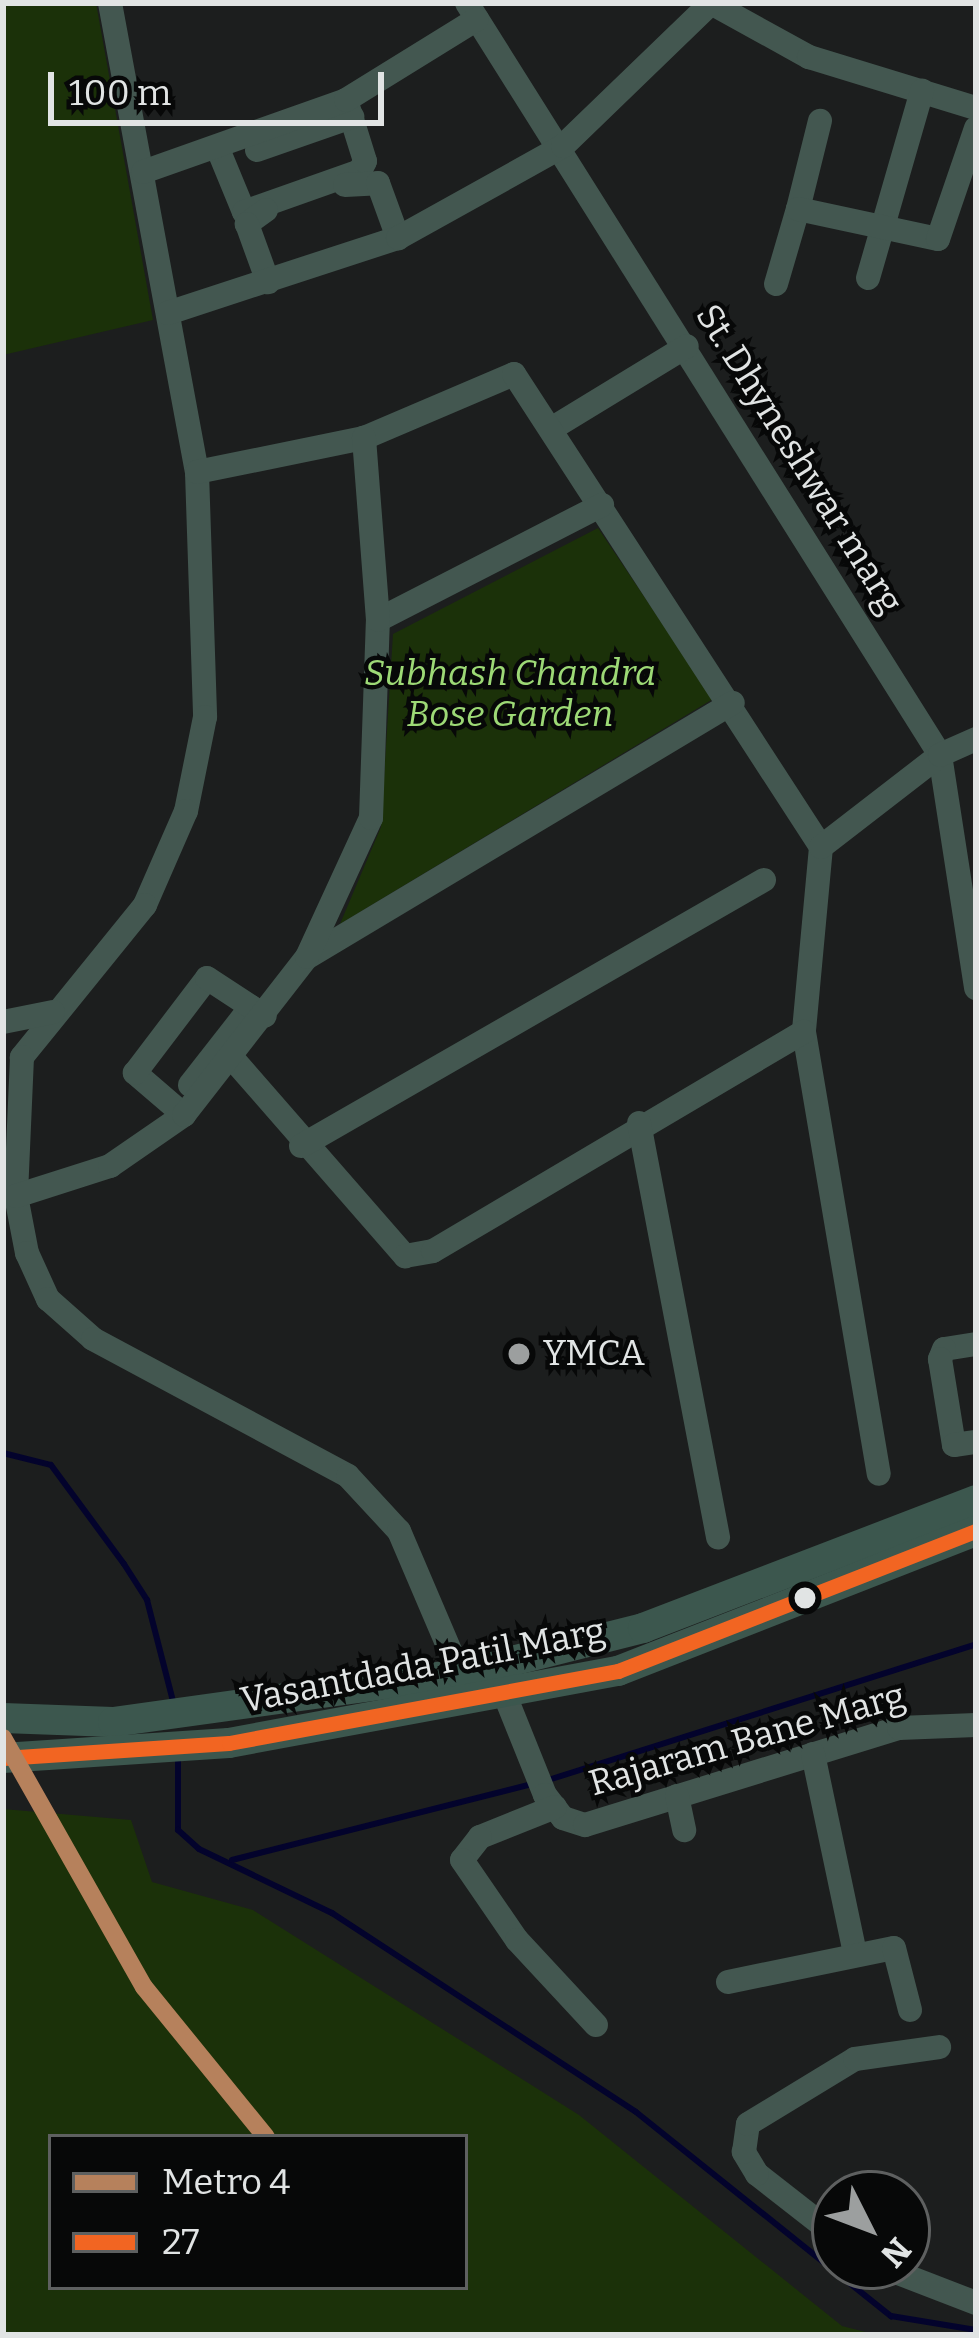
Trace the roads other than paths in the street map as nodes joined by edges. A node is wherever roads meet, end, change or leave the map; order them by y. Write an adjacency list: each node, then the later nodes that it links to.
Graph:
1 (110, 3): 11 (street)
2 (711, 3): 4 (street); 9 (street)
3 (472, 11): 6 (street); 9 (street, St. Dhyneshwar marg)
4 (922, 91): 5 (street); 13 (street)
5 (976, 108)
6 (349, 109): 10 (street); 10 (street)
7 (820, 121): 12 (street)
8 (976, 128): 13 (street)
9 (563, 146): 14 (street); 19 (street, St. Dhyneshwar marg)
10 (220, 155): 11 (street)
11 (143, 172): 18 (street)
12 (798, 209): 13 (street); 17 (street)
13 (882, 225): 16 (street)
14 (396, 233): 15 (street); 15 (street)
15 (266, 276): 18 (street)
16 (868, 278)
17 (776, 284)
18 (168, 313): 22 (street)
19 (687, 346): 20 (street); 27 (street, St. Dhyneshwar marg)
20 (550, 429): 21 (street); 23 (street)
21 (364, 438): 22 (street); 24 (street)
22 (197, 472): 33 (street)
23 (602, 506): 24 (street); 25 (street)
24 (378, 620): 30 (street)
25 (734, 703): 28 (street); 30 (street)
26 (976, 739): 27 (street)
27 (940, 755): 28 (street); 31 (street, St. Dhyneshwar marg)
28 (821, 847): 35 (street)
29 (764, 880): 39 (street)
30 (307, 957): 32 (street)
31 (976, 988)
32 (258, 1011): 36 (street); 37 (street); 37 (street)
33 (53, 1012): 34 (street); 40 (street)
34 (3, 1022)
35 (804, 1032): 38 (street); 43 (street)
36 (233, 1059): 37 (street); 39 (street)
37 (178, 1110): 40 (street)
38 (639, 1123): 39 (street); 46 (street)
39 (301, 1146)
40 (16, 1196): 48 (street)
41 (976, 1344): 42 (street)
42 (976, 1442)
43 (879, 1474)
44 (976, 1500): 47 (main road, Vasantdada Patil Marg)
45 (976, 1531): 47 (main road, Vasantdada Patil Marg)
46 (718, 1538)
47 (498, 1678): 48 (main road, Vasantdada Patil Marg); 54 (street, Rajaram Bane Marg)
48 (465, 1686): 49 (main road, Vasantdada Patil Marg); 52 (main road, Vasantdada Patil Marg)
49 (3, 1718)
50 (976, 1726): 51 (street, Rajaram Bane Marg)
51 (813, 1754): 53 (street, Rajaram Bane Marg); 56 (street)
52 (3, 1758)
53 (677, 1796): 54 (street, Rajaram Bane Marg); 55 (street)
54 (555, 1808): 59 (street)
55 (685, 1830)
56 (855, 1954): 57 (street); 58 (street)
57 (728, 1982)
58 (910, 2010)
59 (596, 2025)
60 (938, 2047): 61 (street)
61 (811, 2217)
62 (931, 2285): 63 (street)
63 (976, 2302)

